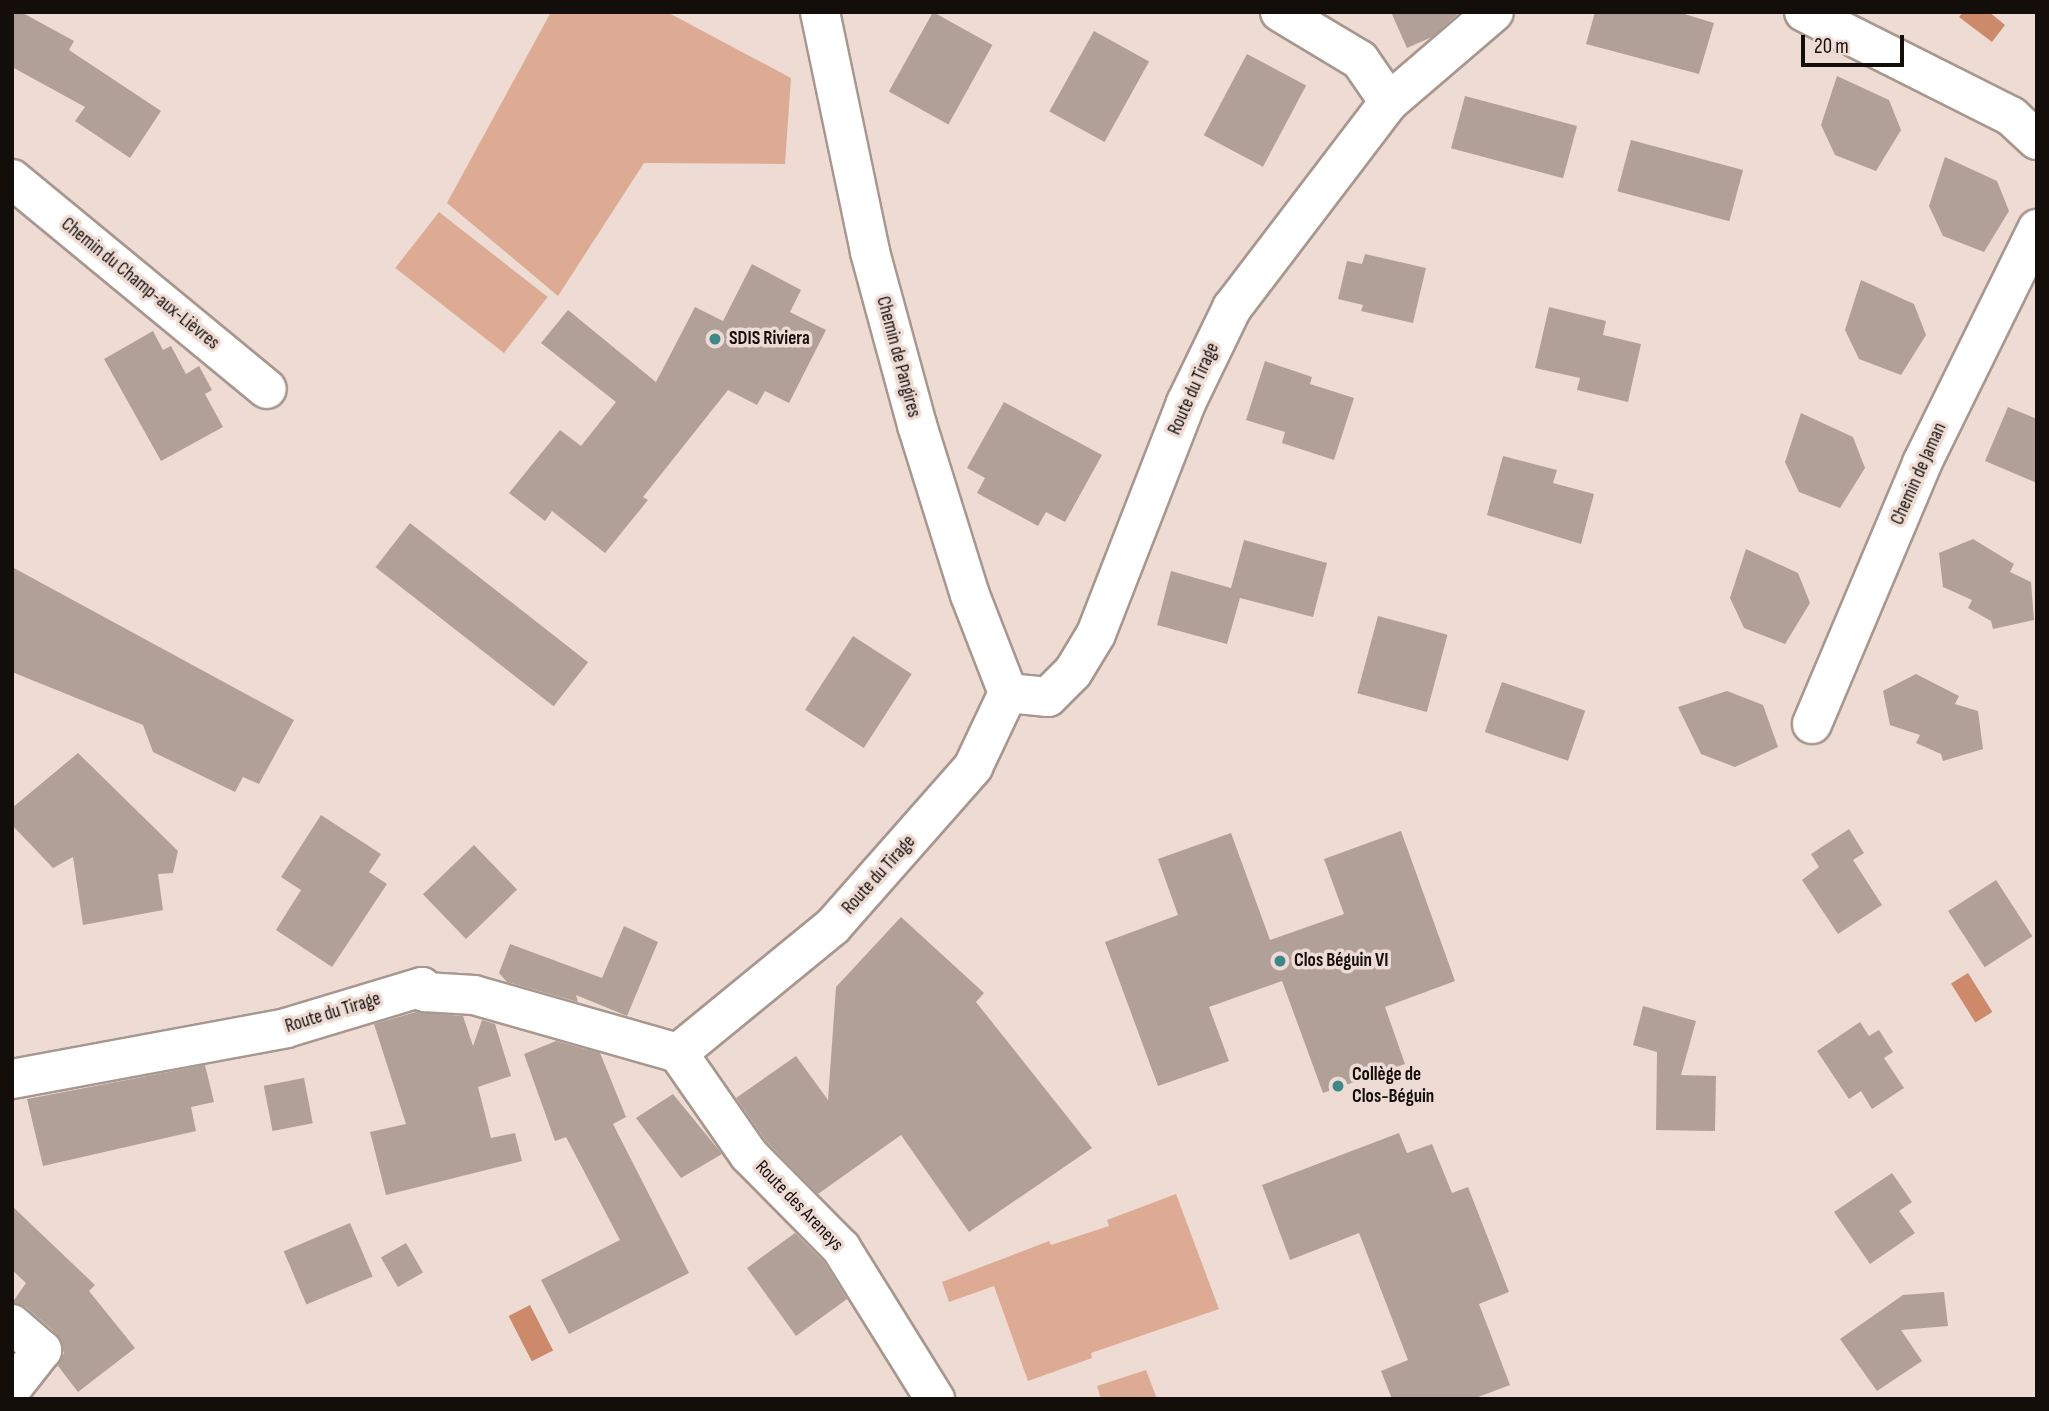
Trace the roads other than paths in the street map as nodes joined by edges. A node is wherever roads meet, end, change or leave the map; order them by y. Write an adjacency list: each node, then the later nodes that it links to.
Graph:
1 (820, 12): 10 (street, Chemin de Pangires)
2 (1280, 12): 5 (street)
3 (1494, 12): 5 (street)
4 (1804, 12): 6 (street)
5 (1389, 102): 10 (street, Route du Tirage)
6 (2037, 140)
7 (12, 179): 9 (street, Chemin du Champ-aux-Lièvres)
8 (2037, 229): 11 (street, Chemin de Jaman)
9 (267, 389)
10 (1008, 693): 12 (street, Route du Tirage)
11 (1812, 724)
12 (678, 1054): 13 (street, Route du Tirage); 16 (street, Route des Areneys)
13 (12, 1079)
14 (12, 1324): 15 (street)
15 (12, 1388)
16 (935, 1399)

